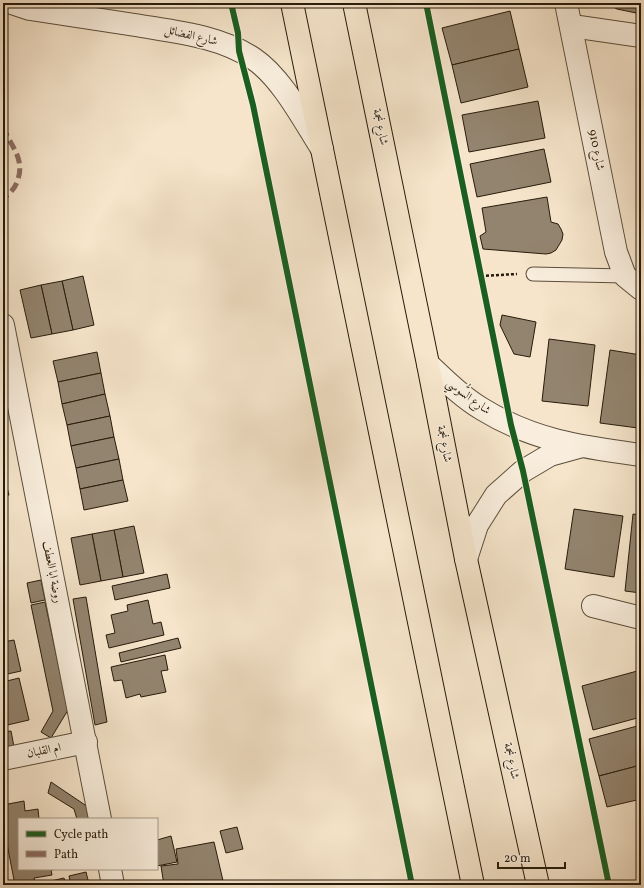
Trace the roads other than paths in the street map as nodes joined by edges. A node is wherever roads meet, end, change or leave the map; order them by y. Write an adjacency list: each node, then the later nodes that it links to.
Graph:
1 (12, 3): 7 (street, شارع الفضائل)
2 (292, 3): 7 (main road)
3 (354, 3): 11 (main road, شارع نجمة)
4 (566, 3): 5 (street, شارع 910)
5 (572, 26): 6 (street); 9 (street, شارع 910)
6 (641, 36)
7 (323, 151): 22 (main road)
8 (533, 274): 9 (lane)
9 (633, 282)
10 (3, 325): 17 (street, روضة ابا العطف)
11 (428, 364): 12 (street, شارع السُّوسي); 14 (main road, شارع نجمة)
12 (580, 446): 13 (street, شارع السُّوسي); 14 (street, شارع السُّوسي)
13 (641, 455)
14 (466, 559): 23 (main road, شارع نجمة)
15 (593, 606): 16 (street)
16 (641, 618)
17 (86, 742): 18 (street, ام القلبان); 19 (street, روضة ابا العطف)
18 (3, 759)
19 (100, 818)
20 (110, 870): 21 (street)
21 (113, 885)
22 (473, 885)
23 (538, 885)

